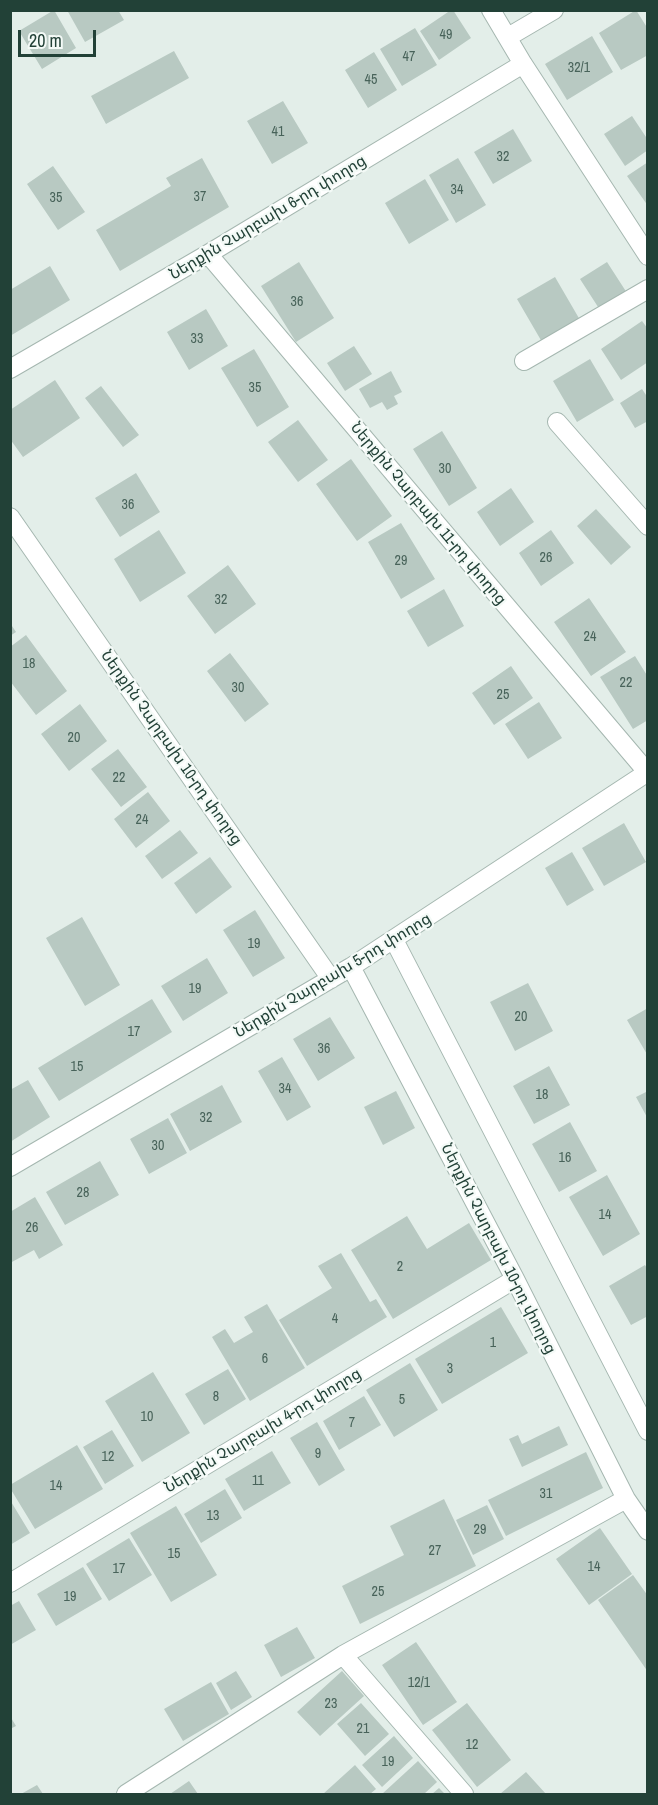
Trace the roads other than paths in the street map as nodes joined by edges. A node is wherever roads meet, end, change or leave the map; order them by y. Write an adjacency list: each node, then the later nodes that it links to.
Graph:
1 (491, 10): 3 (street)
2 (554, 10): 3 (street)
3 (508, 38): 4 (street)
4 (523, 64): 5 (street, Ներքին Չարբախ 6-րդ փողոց); 6 (street)
5 (208, 254): 9 (street, Ներքին Չարբախ 6-րդ փողոց); 13 (street, Ներքին Չարբախ 11-րդ փողոց)
6 (648, 256)
7 (648, 289): 8 (street)
8 (524, 361)
9 (10, 369)
10 (557, 422): 12 (street)
11 (10, 517): 16 (street, Ներքին Չարբախ 10-րդ փողոց)
12 (648, 526)
13 (647, 773): 14 (street, Ներքին Չարբախ 5-րդ փողոց)
14 (394, 940): 15 (street, Ներքին Չարբախ 5-րդ փողոց); 19 (street)
15 (351, 967): 16 (street, Ներքին Չարբախ 5-րդ փողոց); 18 (street, Ներքին Չարբախ 10-րդ փողոց)
16 (332, 979): 17 (street, Ներքին Չարբախ 5-րդ փողոց)
17 (10, 1167)
18 (514, 1280): 20 (street, Ներքին Չարբախ 10-րդ փողոց); 22 (street, Ներքին Չարբախ 4-րդ փողոց)
19 (648, 1431)
20 (626, 1499): 21 (street, Ներքին Չարբախ 10-րդ փողոց); 23 (street)
21 (648, 1531)
22 (10, 1583)
23 (343, 1654): 24 (street); 25 (street)
24 (126, 1794)
25 (464, 1794)

